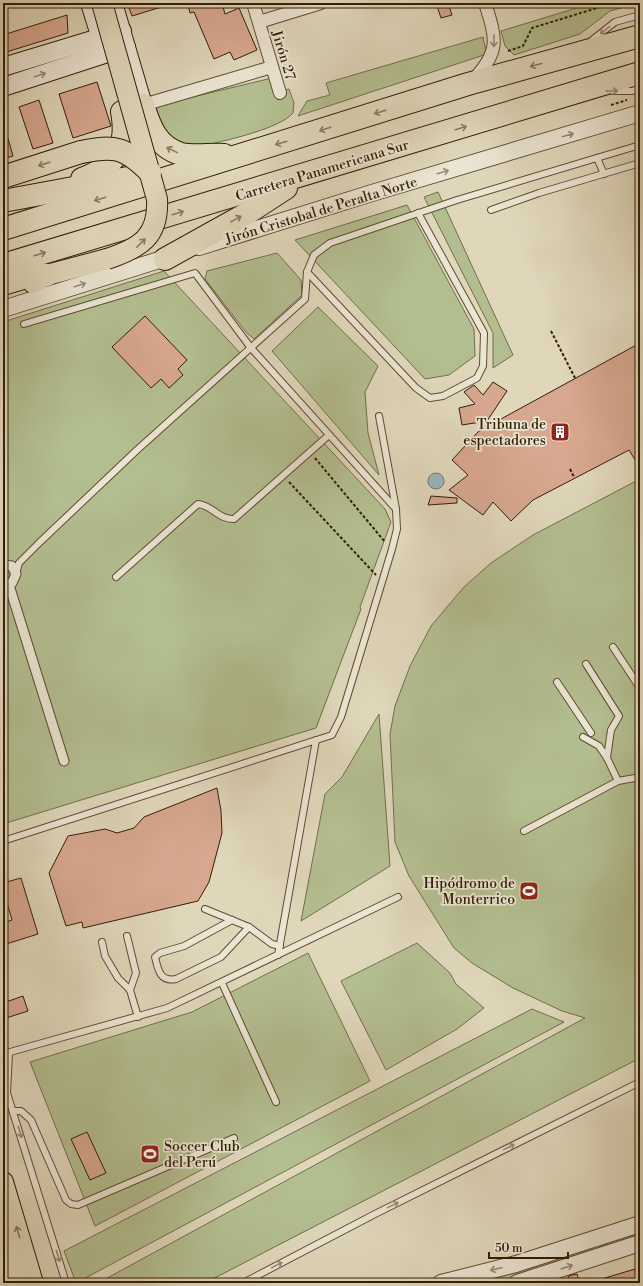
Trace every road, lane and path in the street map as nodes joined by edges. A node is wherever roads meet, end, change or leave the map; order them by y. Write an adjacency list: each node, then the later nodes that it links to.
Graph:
1 (90, 3): 12 (main road)
2 (102, 3): 32 (main road, bridge)
3 (113, 3): 11 (main road)
4 (253, 3): 9 (street, Jirón 27)
5 (321, 3): 9 (street)
6 (485, 3): 18 (street, one-way to 18)
7 (631, 3): 13 (path)
8 (640, 15): 14 (lane, one-way to 14)
9 (259, 22): 16 (street, Jirón 27)
10 (640, 36): 14 (highway)
11 (124, 39): 12 (main road); 24 (main road)
12 (103, 45): 15 (main road); 19 (main road, one-way to 12); 26 (main road)
13 (508, 50)
14 (573, 55): 18 (highway, one-way to 18)
15 (3, 66)
16 (272, 67): 22 (street, Jirón 27); 24 (street)
17 (640, 73): 21 (highway, Carretera Panamericana Sur)
18 (468, 84): 29 (highway, one-way to 29)
19 (3, 87)
20 (640, 88): 21 (lane, one-way to 20)
21 (583, 91): 35 (highway, Carretera Panamericana Sur, one-way to 21)
22 (280, 93)
23 (633, 98): 25 (path)
24 (143, 105): 29 (highway, one-way to 24)
25 (611, 105)
26 (122, 112): 37 (highway)
27 (640, 113): 42 (street, Jirón Cristobal de Peralta Norte, one-way to 27)
28 (640, 145): 30 (lane)
29 (237, 157): 34 (highway)
30 (597, 158): 33 (lane); 40 (lane)
31 (640, 163): 33 (lane)
32 (150, 172): 36 (highway, one-way to 36, bridge); 45 (main road, one-way to 32, bridge)
33 (604, 174): 39 (lane)
34 (178, 176): 37 (highway); 41 (highway, one-way to 41)
35 (303, 176): 42 (highway, one-way to 35); 43 (highway, Carretera Panamericana Sur, one-way to 35)
36 (3, 177)
37 (48, 192): 38 (highway)
38 (3, 201)
39 (491, 210)
40 (418, 213): 44 (lane); 44 (lane)
41 (3, 229)
42 (165, 259): 48 (street, Jirón Cristobal de Peralta Norte, one-way to 42)
43 (3, 265)
44 (307, 272): 51 (lane)
45 (47, 275): 46 (highway); 47 (main road)
46 (3, 284)
47 (3, 294)
48 (3, 309)
49 (24, 324): 51 (lane)
50 (550, 331): 52 (path)
51 (252, 348): 54 (lane); 62 (lane)
52 (576, 378)
53 (379, 416): 59 (lane)
54 (329, 435): 55 (lane); 59 (lane)
55 (310, 452): 57 (lane); 60 (path)
56 (570, 469): 58 (path)
57 (284, 477): 63 (lane); 64 (path)
58 (574, 477)
59 (396, 509): 60 (lane)
60 (392, 549): 64 (lane)
61 (3, 565): 62 (street)
62 (16, 574): 65 (street)
63 (116, 577)
64 (382, 581): 72 (lane)
65 (6, 585): 74 (street)
66 (613, 647): 69 (lane)
67 (586, 664): 73 (lane)
68 (557, 682): 70 (lane)
69 (640, 688)
70 (591, 733)
71 (583, 737): 73 (lane)
72 (316, 740): 78 (lane); 85 (lane)
73 (607, 758): 76 (lane)
74 (64, 761)
75 (640, 779): 76 (lane)
76 (618, 780): 77 (lane)
77 (524, 831)
78 (3, 841)
79 (398, 897): 86 (lane)
80 (205, 909): 81 (lane)
81 (232, 920): 82 (lane); 82 (lane)
82 (249, 927): 85 (lane)
83 (127, 936): 88 (lane)
84 (102, 942): 88 (lane)
85 (280, 946): 86 (lane)
86 (278, 955): 87 (lane)
87 (222, 983): 89 (lane); 92 (lane)
88 (130, 990): 89 (lane)
89 (138, 1017): 90 (lane)
90 (6, 1054): 93 (lane)
91 (640, 1082): 101 (lane, one-way to 91)
92 (276, 1102)
93 (13, 1111): 94 (lane); 100 (lane, one-way to 100)
94 (234, 1138)
95 (3, 1182): 99 (main road, one-way to 95)
96 (640, 1224): 102 (street, one-way to 102)
97 (3, 1240): 99 (main road)
98 (640, 1243): 103 (street, one-way to 98)
99 (27, 1283)
100 (66, 1283)
101 (242, 1283)
102 (441, 1283)
103 (517, 1283)

